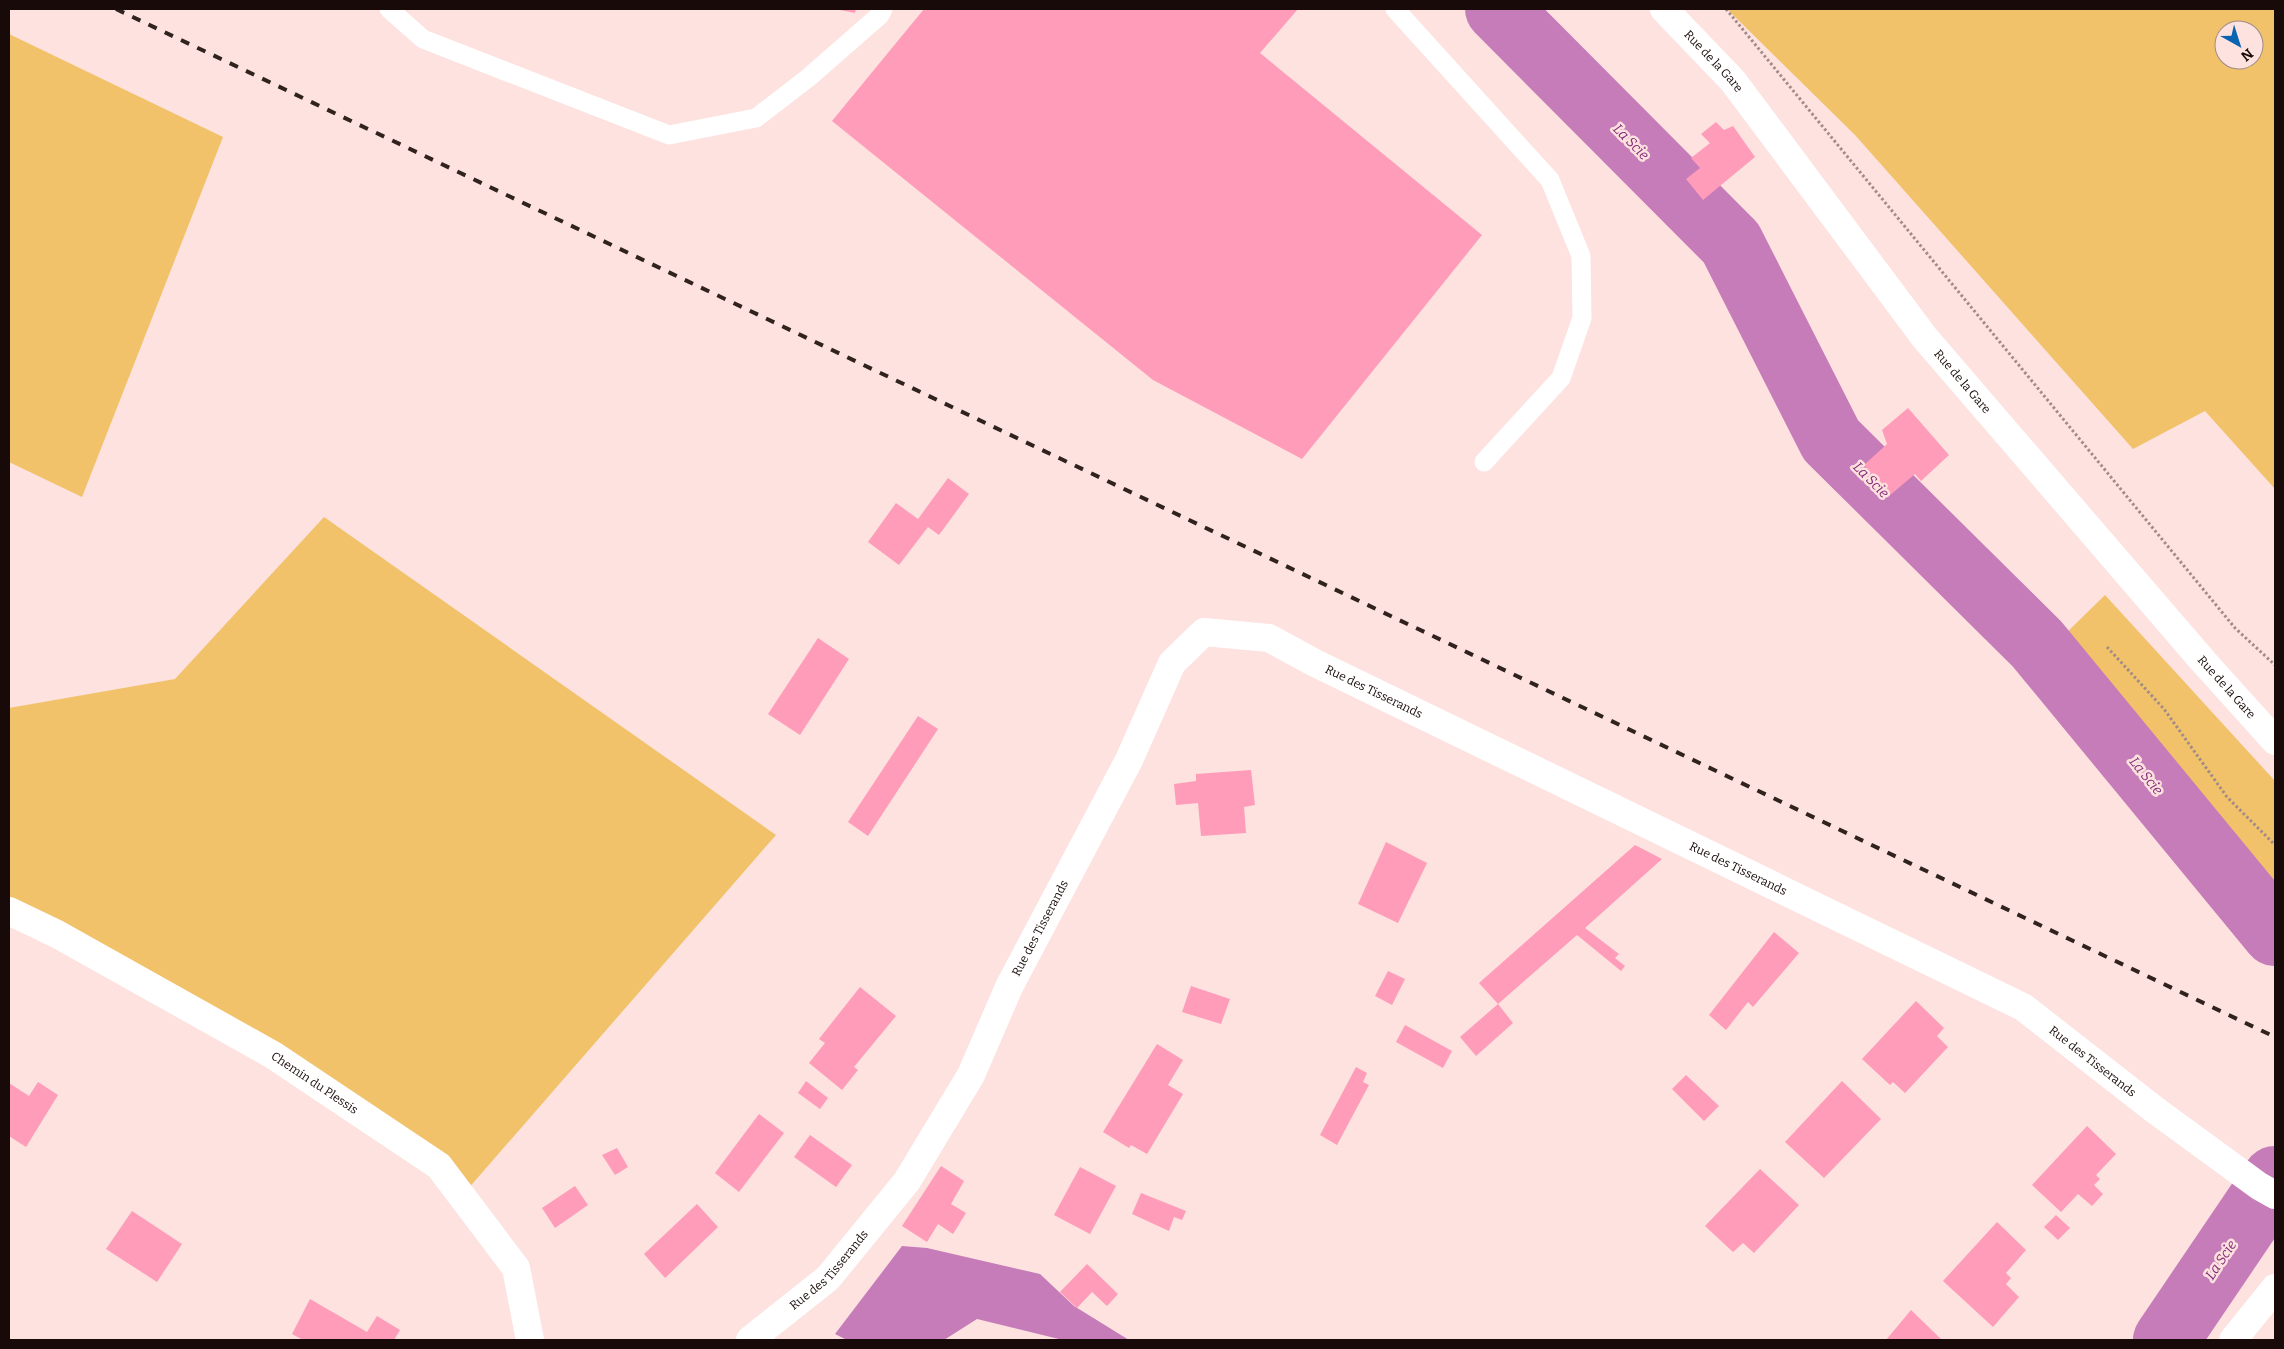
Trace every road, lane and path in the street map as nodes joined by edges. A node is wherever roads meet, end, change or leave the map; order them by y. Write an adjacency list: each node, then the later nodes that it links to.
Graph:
1 (389, 9): 2 (lane)
2 (883, 9)
3 (1395, 9): 6 (lane)
4 (1664, 9): 9 (street, Rue de la Gare)
5 (1726, 9): 8 (path)
6 (1484, 462)
7 (2107, 647): 10 (path)
8 (2275, 665)
9 (2275, 742)
10 (2275, 845)
11 (9, 912): 14 (street, Chemin du Plessis)
12 (2267, 1190): 15 (street, Rue des Tisserands)
13 (2275, 1288): 16 (street)
14 (530, 1340)
15 (750, 1340)
16 (2233, 1340)

